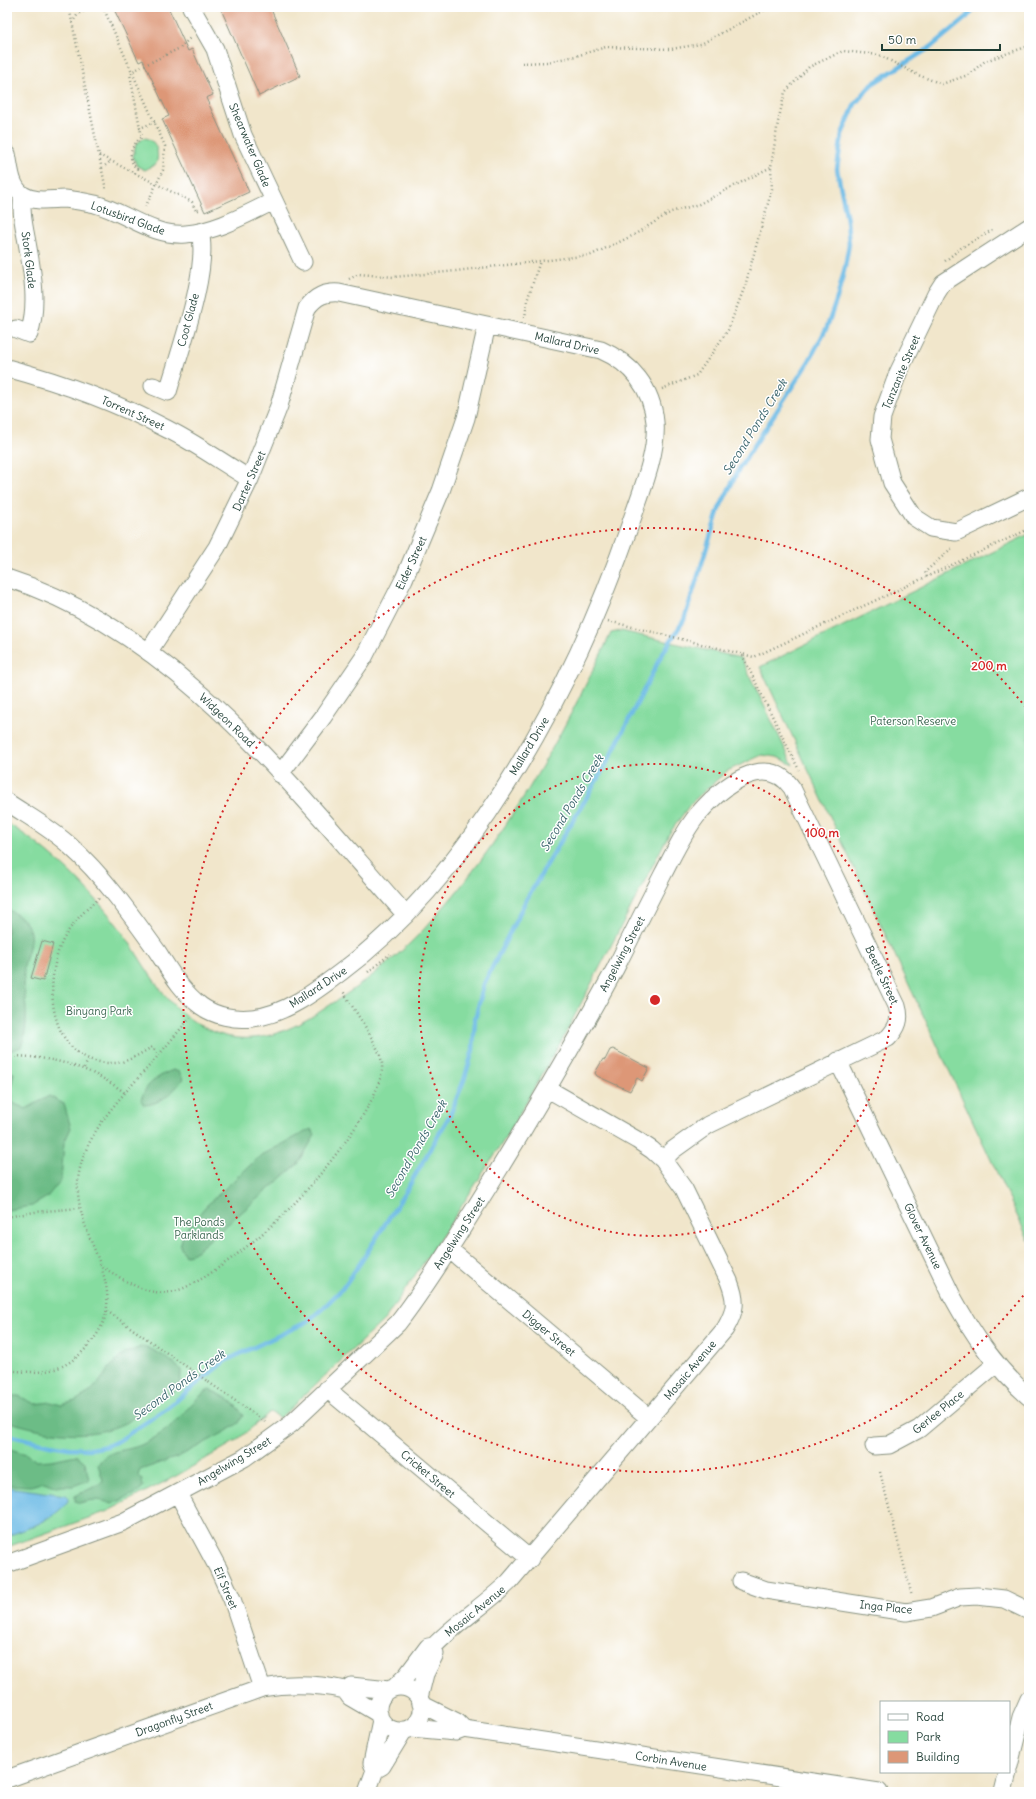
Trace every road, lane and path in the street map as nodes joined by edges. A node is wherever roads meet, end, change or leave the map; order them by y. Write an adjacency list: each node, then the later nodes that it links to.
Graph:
1 (69, 7): 7 (path)
2 (91, 7): 6 (path)
3 (103, 7): 11 (path)
4 (191, 7): 22 (street, Shearwater Glade)
5 (770, 7): 10 (path)
6 (87, 8): 7 (path)
7 (72, 23): 15 (path)
8 (195, 34): 11 (path)
9 (1029, 46): 17 (path)
10 (522, 63)
11 (132, 71): 12 (path); 13 (path)
12 (155, 122): 13 (path); 20 (path)
13 (140, 128): 19 (path)
14 (7, 154): 21 (street)
15 (99, 155): 16 (path); 18 (path)
16 (111, 161): 18 (path); 19 (path)
17 (771, 167): 29 (path); 39 (path)
18 (101, 169): 23 (path)
19 (135, 173): 20 (path)
20 (156, 184): 24 (path); 25 (path)
21 (23, 196): 23 (street, Lotusbird Glade); 36 (street, Stork Glade)
22 (274, 202): 28 (street, Lotusbird Glade); 30 (street, Shearwater Glade)
23 (106, 208): 25 (street, Lotusbird Glade)
24 (201, 209)
25 (138, 223): 28 (street, Lotusbird Glade)
26 (1029, 227): 43 (street, Tanzanite Street)
27 (995, 228): 31 (path)
28 (200, 232): 38 (street, Coot Glade)
29 (540, 261): 32 (path); 34 (path)
30 (303, 262)
31 (940, 265)
32 (349, 279)
33 (318, 297): 35 (street, Mallard Drive); 40 (street, Darter Street)
34 (525, 318)
35 (487, 325): 50 (street, Eider Street); 54 (street, Mallard Drive)
36 (16, 329)
37 (7, 368): 40 (street, Torrent Street)
38 (153, 386)
39 (662, 389)
40 (250, 479): 47 (street, Darter Street)
41 (1029, 497): 43 (street)
42 (1029, 529): 45 (path)
43 (955, 540): 45 (path)
44 (7, 578): 47 (street, Widgeon Road)
45 (927, 578): 48 (path)
46 (621, 626): 48 (path)
47 (149, 651): 50 (street, Widgeon Road)
48 (742, 654): 51 (path)
49 (774, 772): 60 (street, Beetle Street); 62 (street, Angelwing Street)
50 (280, 774): 54 (street, Widgeon Road)
51 (801, 774)
52 (7, 802): 53 (street, Mallard Drive)
53 (110, 889): 56 (street, Mallard Drive); 59 (path)
54 (406, 915): 56 (street, Mallard Drive)
55 (343, 991): 68 (path)
56 (200, 1005): 57 (path)
57 (159, 1055): 59 (path); 63 (path)
58 (7, 1056): 61 (path)
59 (89, 1059): 61 (path)
60 (838, 1061): 64 (street, Beetle Street); 70 (street, Glover Avenue)
61 (84, 1068): 63 (path)
62 (548, 1089): 64 (street, Mosaic Avenue); 67 (street, Angelwing Street)
63 (125, 1093): 65 (path)
64 (663, 1160): 75 (street, Mosaic Avenue)
65 (79, 1208): 66 (path); 68 (path)
66 (7, 1217)
67 (449, 1249): 72 (street, Angelwing Street); 75 (street, Digger Street)
68 (102, 1267): 69 (path)
69 (107, 1311): 71 (path); 74 (path)
70 (996, 1364): 73 (street, Glover Avenue); 76 (street, Gerlee Place)
71 (7, 1370)
72 (327, 1389): 78 (street, Angelwing Street); 79 (street, Cricket Street)
73 (1029, 1397)
74 (254, 1412)
75 (649, 1418): 79 (street, Mosaic Avenue)
76 (874, 1446)
77 (880, 1472): 82 (path)
78 (178, 1494): 80 (street, Angelwing Street); 85 (street, Elf Street)
79 (530, 1559): 84 (street, Mosaic Avenue)
80 (7, 1564)
81 (741, 1582): 83 (street, Inga Place)
82 (913, 1597)
83 (1029, 1611)
84 (434, 1646): 86 (street, Mosaic Avenue); 89 (street)
85 (262, 1688): 87 (street, Dragonfly Street); 96 (street, Dragonfly Street)
86 (392, 1689): 87 (street, Dragonfly Street); 89 (street); 90 (street)
87 (345, 1690): 90 (street)
88 (1029, 1699): 93 (street)
89 (420, 1701): 91 (street); 92 (street, Corbin Avenue)
90 (380, 1717): 91 (street); 94 (street)
91 (408, 1729): 92 (street, Corbin Avenue); 94 (street)
92 (464, 1729): 98 (street, Corbin Avenue)
93 (1010, 1762)
94 (375, 1770): 97 (street)
95 (1008, 1773): 99 (street)
96 (7, 1779)
97 (367, 1792)
98 (879, 1792)
99 (1003, 1792)

